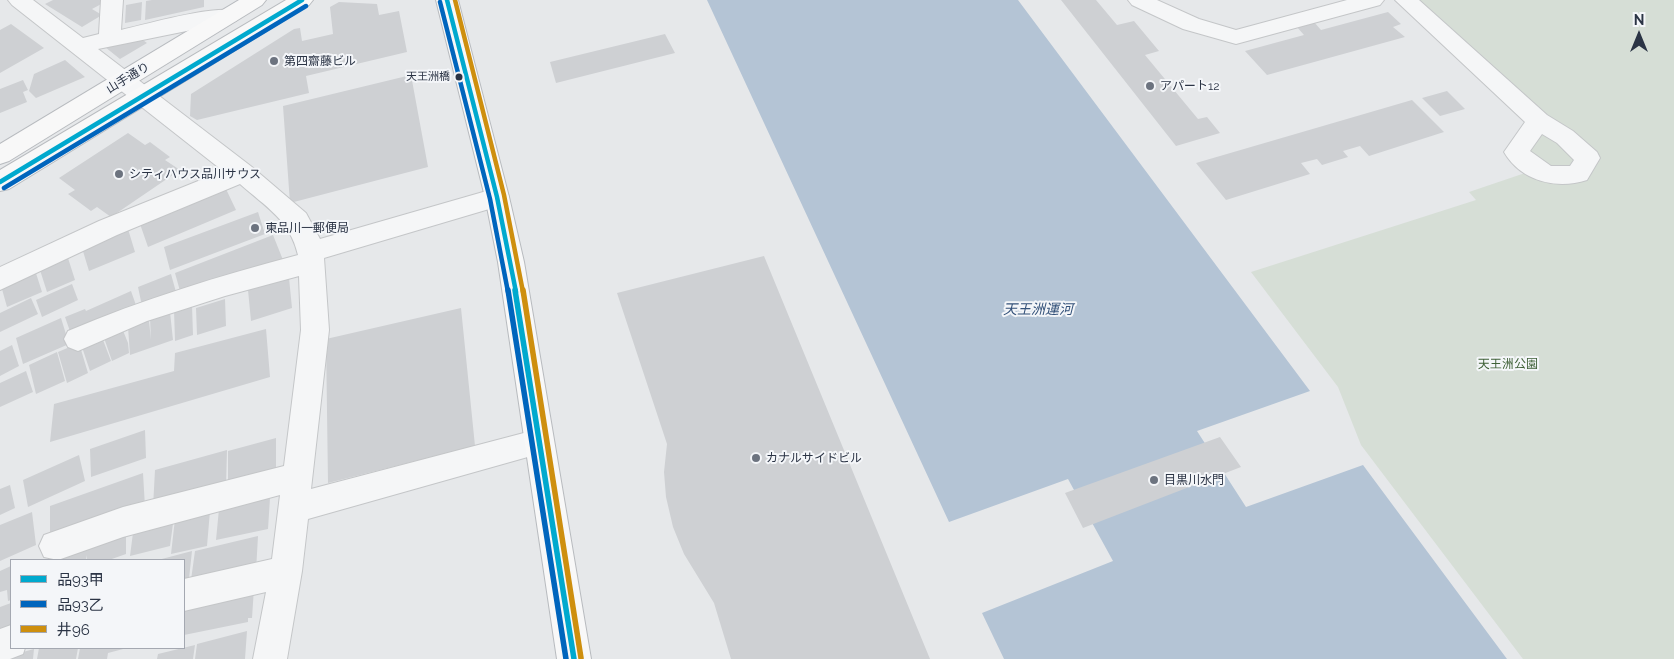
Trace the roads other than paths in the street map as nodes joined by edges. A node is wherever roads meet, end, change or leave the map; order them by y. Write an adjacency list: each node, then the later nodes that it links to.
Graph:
1 (19, 0): 11 (street)
2 (112, 0): 10 (street)
3 (255, 0): 9 (highway, 山手通り)
4 (302, 0): 12 (highway, 山手通り)
5 (447, 0): 17 (highway)
6 (1139, 0): 7 (street)
7 (1373, 0)
8 (1406, 0): 13 (street)
9 (222, 8): 10 (street); 12 (highway, 山手通り)
10 (110, 39): 11 (street)
11 (78, 46): 12 (street)
12 (134, 88): 14 (highway, 山手通り); 15 (street); 16 (highway, 山手通り)
13 (1538, 121): 13 (street)
14 (0, 155)
15 (243, 173): 18 (street); 19 (street)
16 (0, 182)
17 (497, 198): 18 (street); 21 (highway)
18 (311, 257): 20 (street); 22 (street)
19 (0, 279)
20 (78, 339)
21 (539, 442): 23 (street); 28 (highway)
22 (298, 476): 23 (street); 24 (street)
23 (294, 508): 25 (street)
24 (55, 546)
25 (286, 570): 26 (street); 27 (street)
26 (185, 595)
27 (270, 659)
28 (574, 659)

